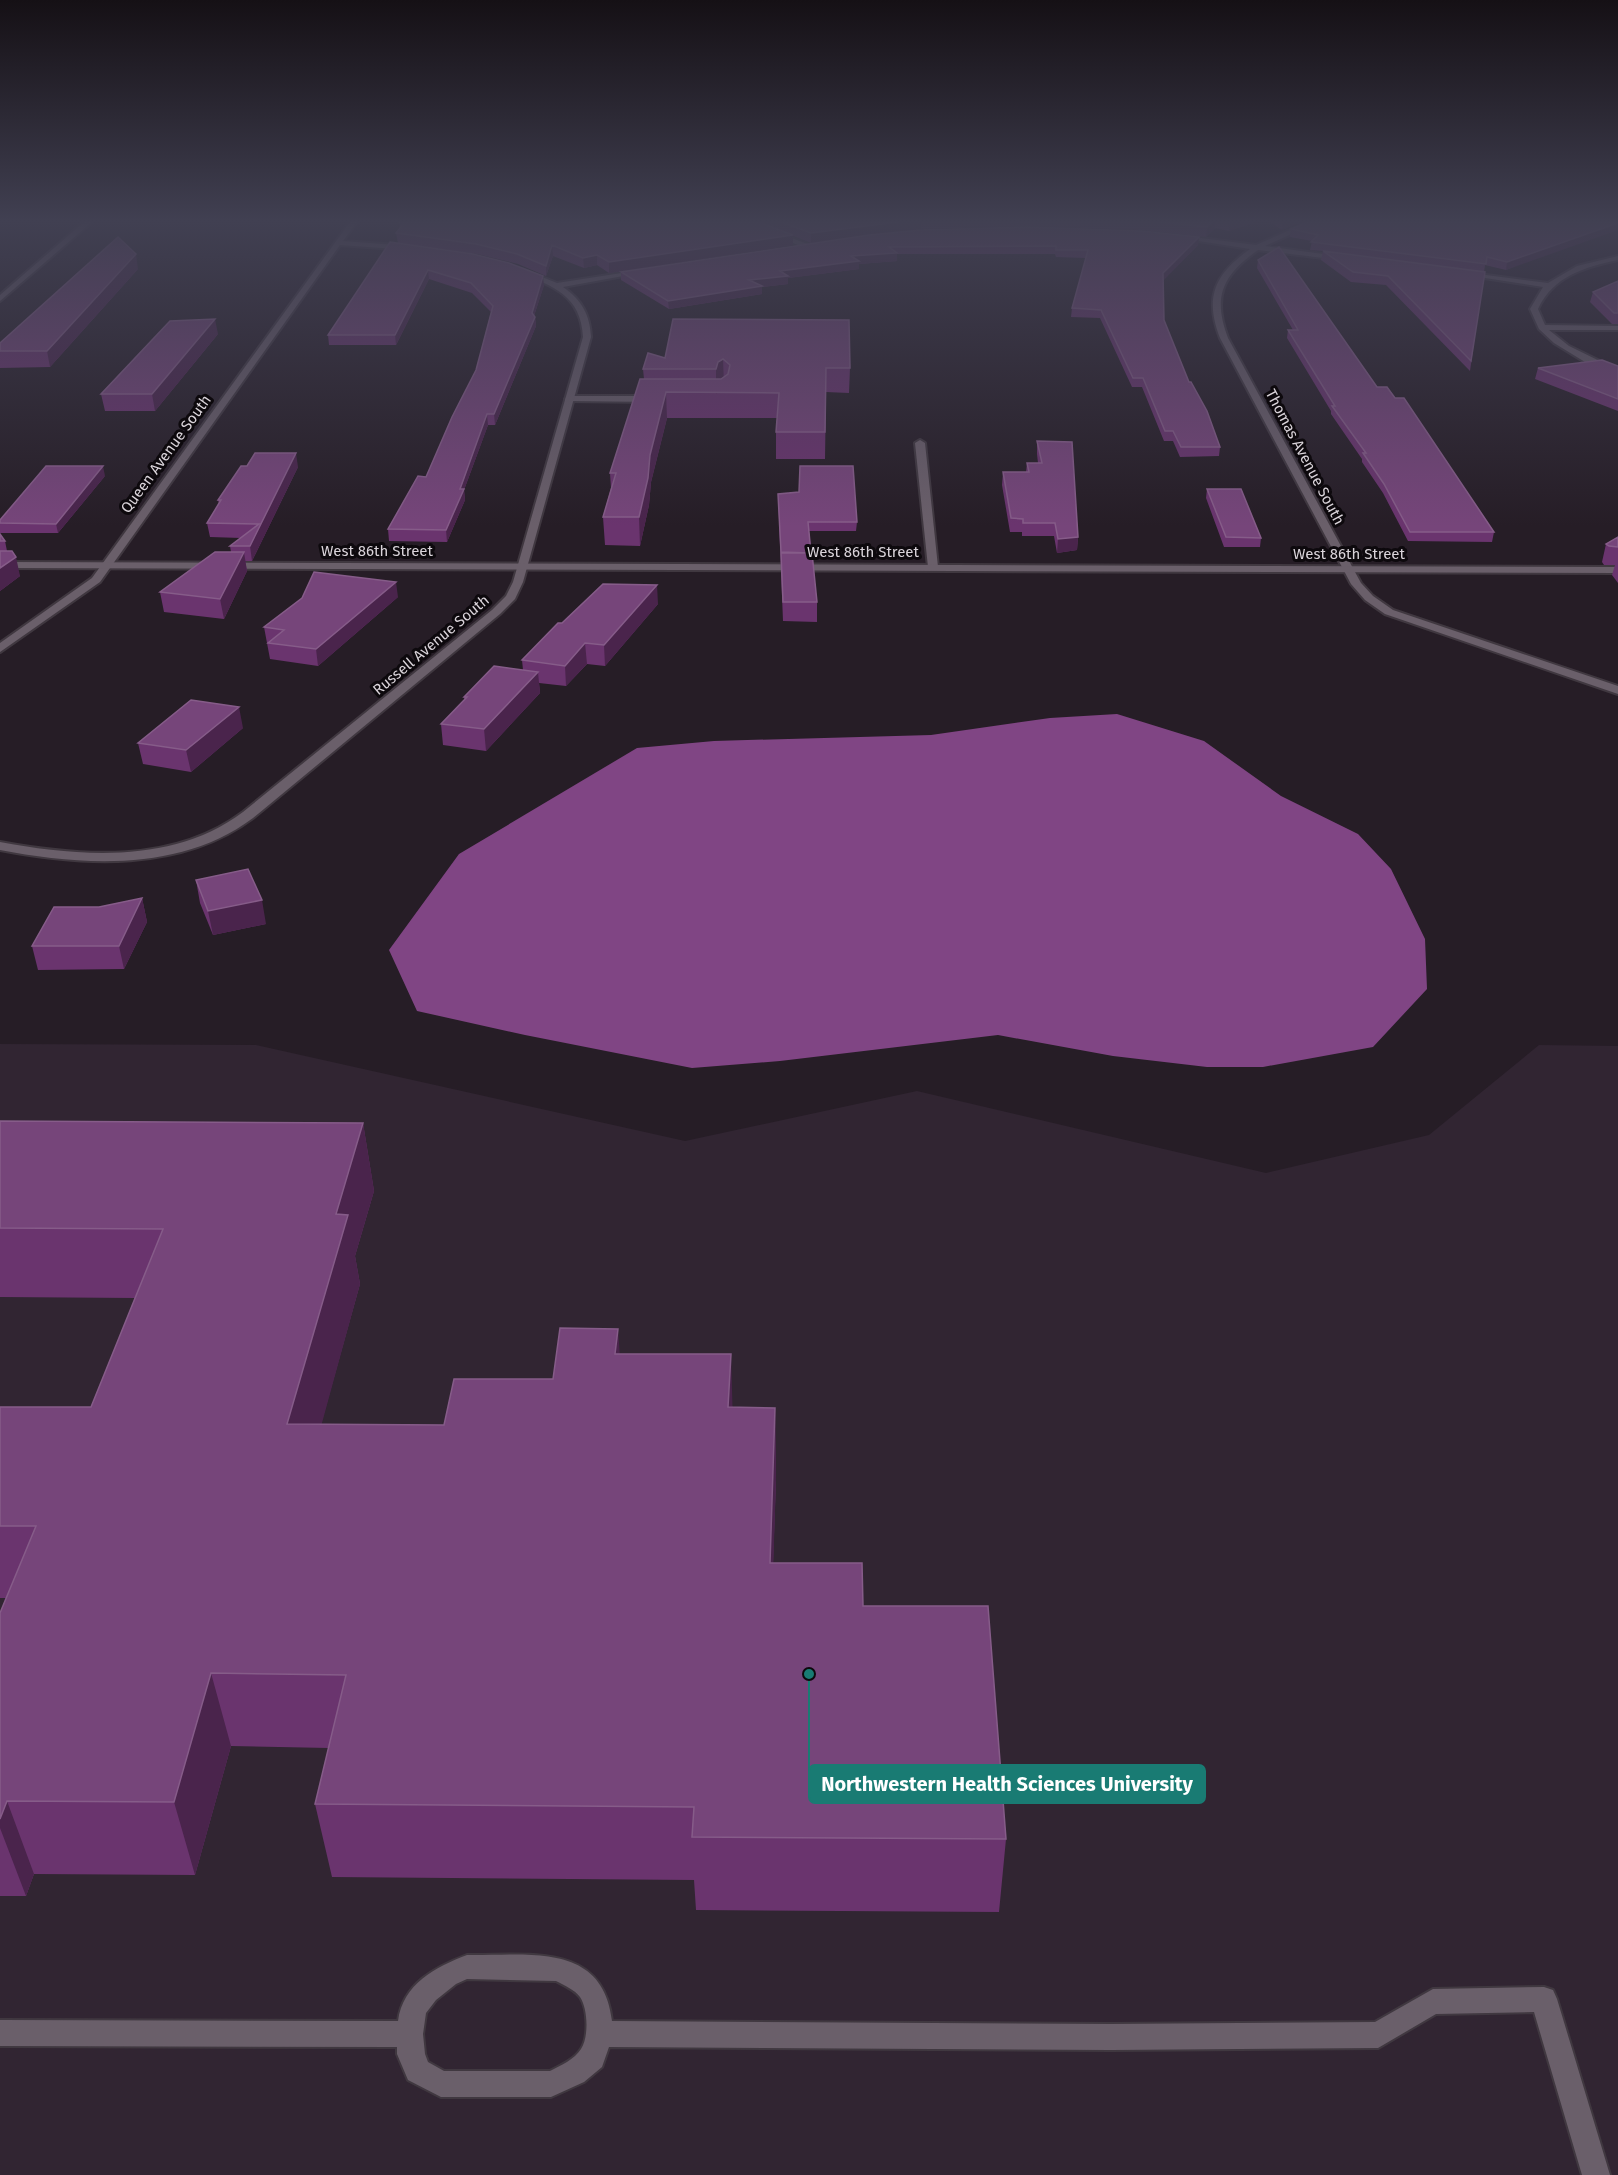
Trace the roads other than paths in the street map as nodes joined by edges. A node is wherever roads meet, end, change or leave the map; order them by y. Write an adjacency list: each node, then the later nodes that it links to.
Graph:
1 (280, 324): 12 (street, Queen Avenue South)
2 (588, 324): 8 (street, Russell Avenue South)
3 (1218, 324): 15 (street, Thomas Avenue South)
4 (1541, 324): 5 (street)
5 (1543, 327): 6 (street); 7 (street)
6 (1618, 327)
7 (1618, 373)
8 (569, 399): 9 (street); 13 (street, Russell Avenue South)
9 (663, 399)
10 (920, 443): 14 (street)
11 (0, 565): 12 (street, West 86th Street)
12 (107, 565): 13 (street, West 86th Street); 17 (street, Queen Avenue South)
13 (522, 567): 14 (street, West 86th Street); 19 (street, Russell Avenue South)
14 (933, 567): 15 (street, West 86th Street)
15 (1348, 569): 16 (street, West 86th Street); 18 (street, Thomas Avenue South)
16 (1618, 570)
17 (0, 648)
18 (1618, 690)
19 (0, 846)
20 (0, 2033): 21 (street)
21 (410, 2034): 22 (street); 22 (street)
22 (600, 2034): 23 (street)
23 (1596, 2175)

